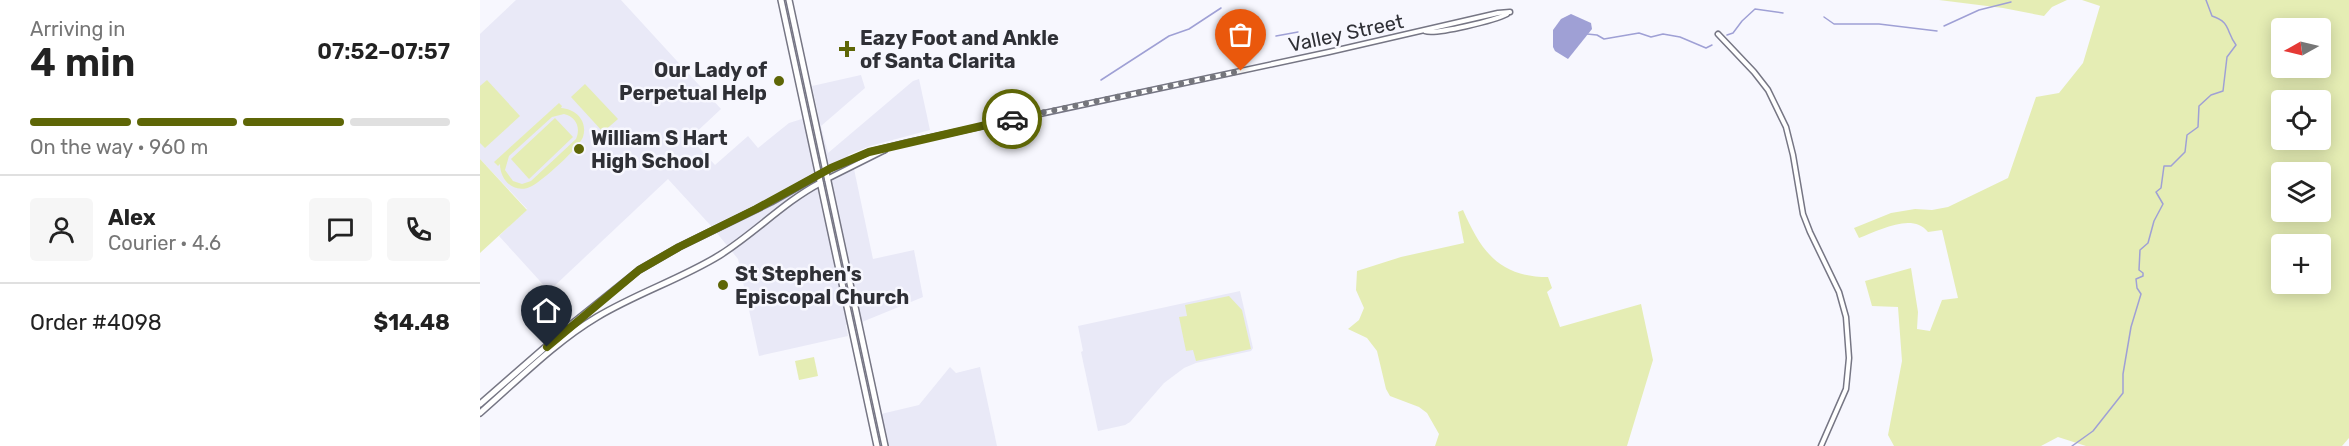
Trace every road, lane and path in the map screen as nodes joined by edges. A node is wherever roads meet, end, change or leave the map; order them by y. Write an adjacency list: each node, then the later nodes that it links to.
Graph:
1 (781, 0): 7 (main road)
2 (789, 0): 6 (main road)
3 (1424, 31): 3 (street, Valley Street); 5 (street, Valley Street)
4 (1718, 34): 16 (street)
5 (888, 148): 6 (street, Valley Street); 8 (street, Valley Street)
6 (825, 171): 7 (main road); 8 (main road)
7 (818, 175): 9 (main road); 12 (main road)
8 (827, 179): 9 (main road); 11 (main road)
9 (820, 183): 10 (main road); 13 (main road)
10 (848, 315): 11 (main road); 14 (main road)
11 (857, 317): 15 (main road)
12 (480, 404)
13 (480, 412)
14 (877, 446)
15 (885, 446)
16 (1821, 446)

